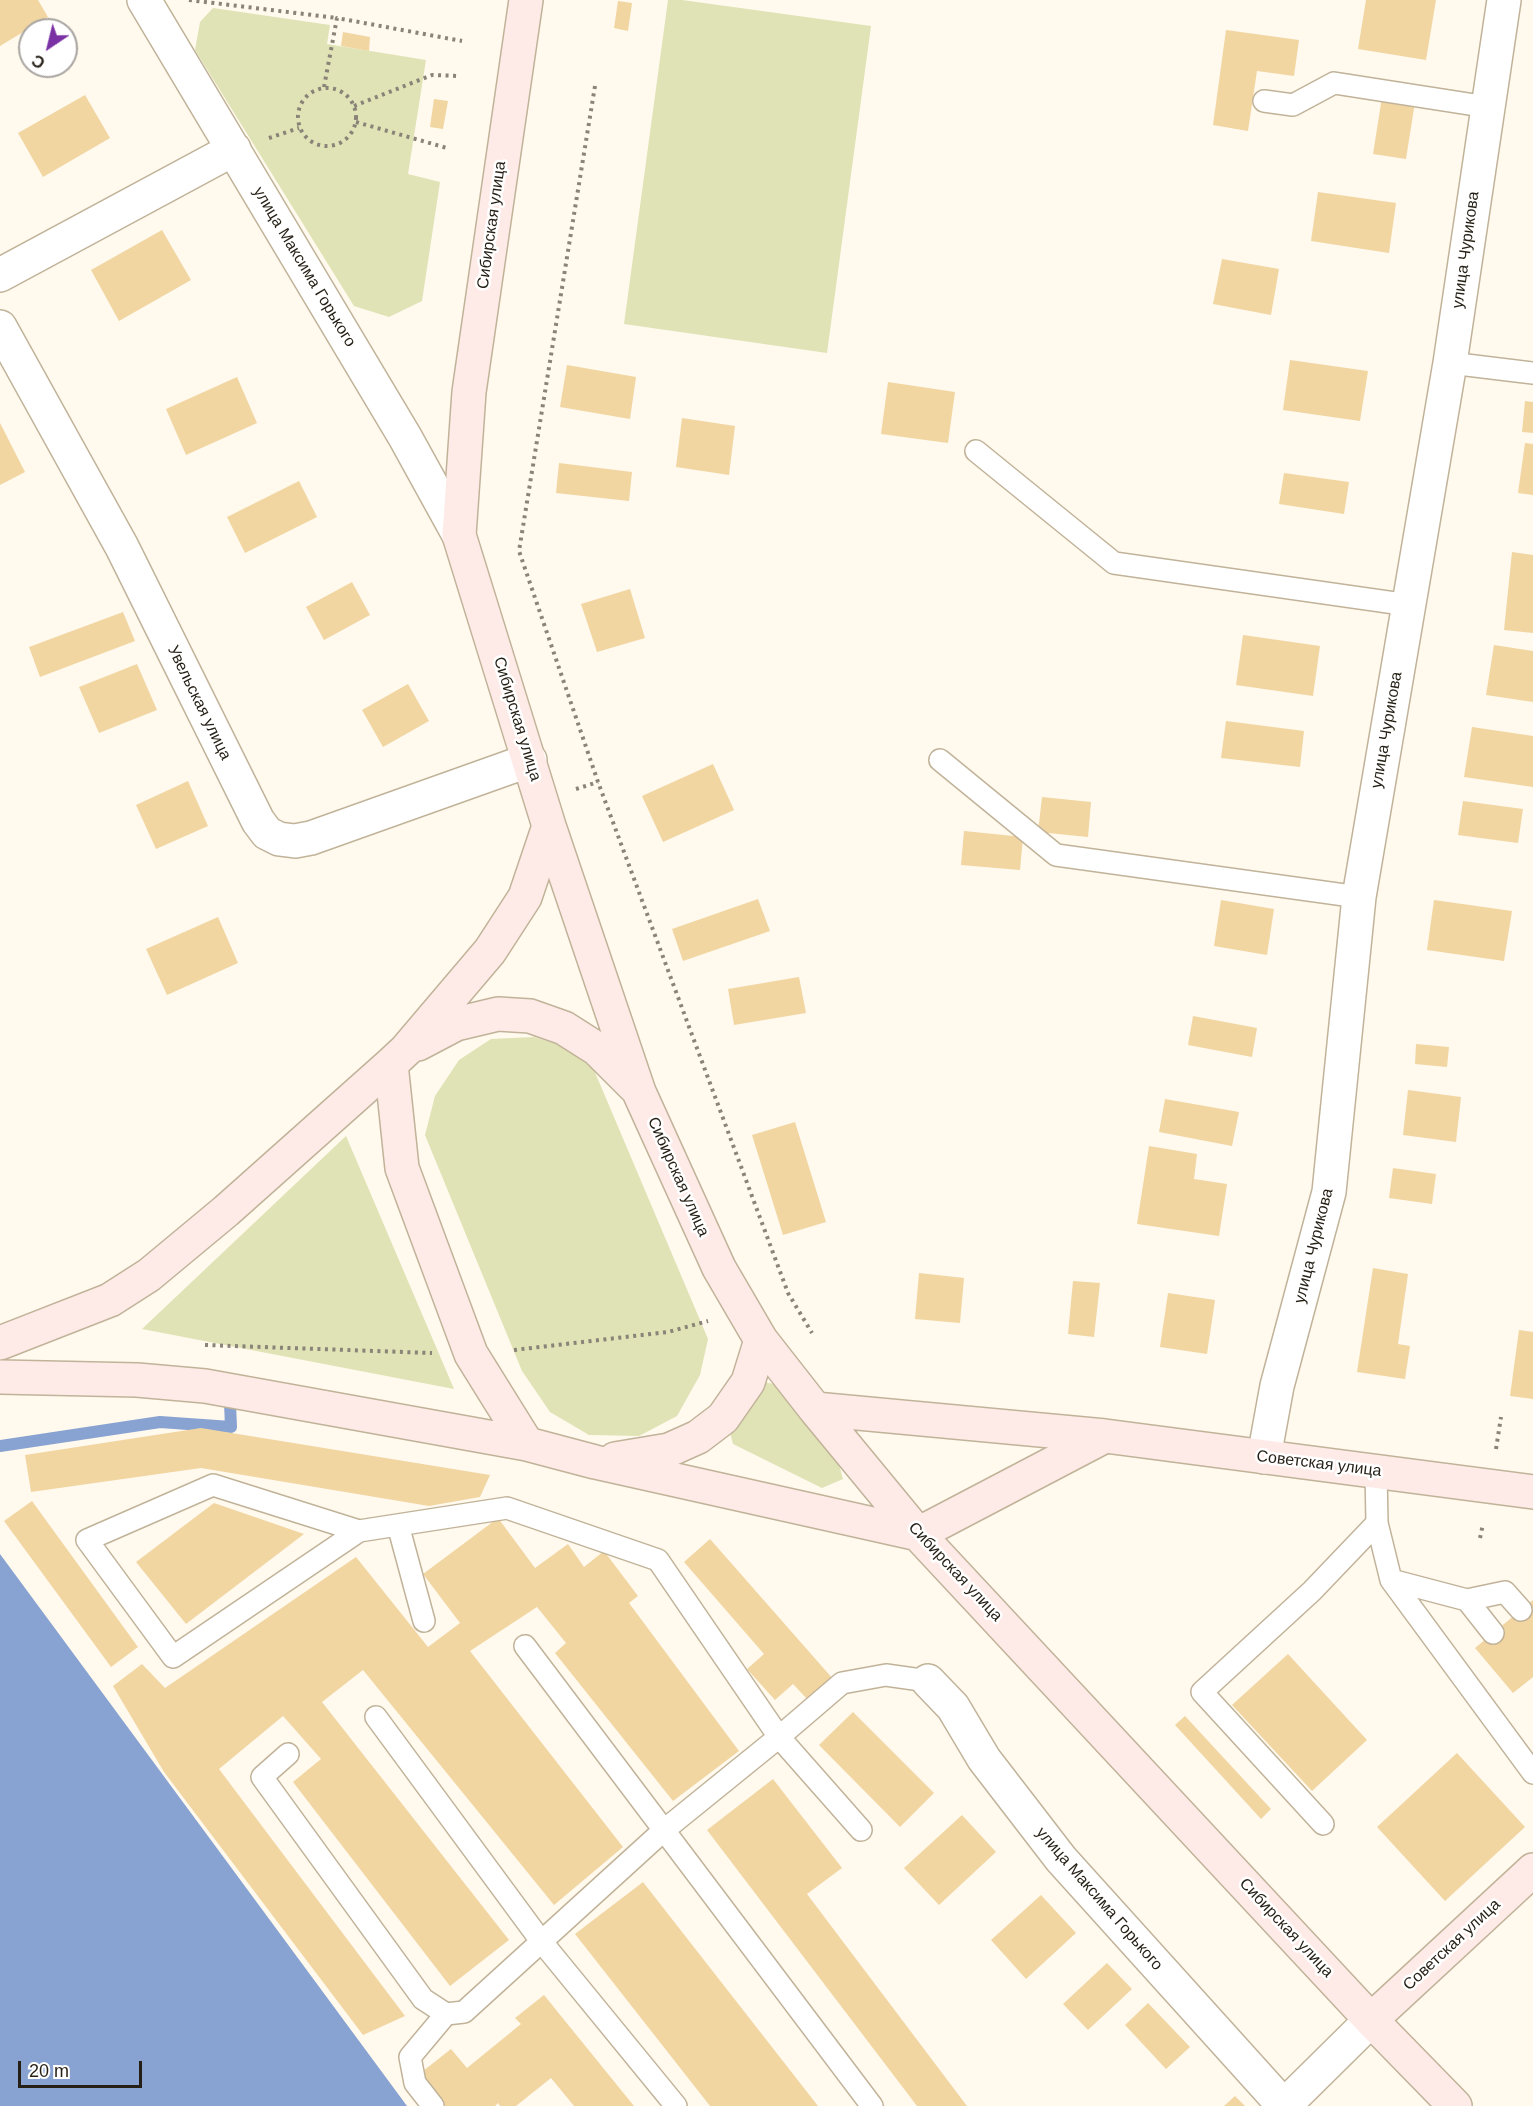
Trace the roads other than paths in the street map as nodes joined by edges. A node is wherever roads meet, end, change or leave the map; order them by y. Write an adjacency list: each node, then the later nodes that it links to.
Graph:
1 (144, 0): 6 (street, улица Максима Горького)
2 (526, 0): 12 (street, Сибирская улица)
3 (1504, 0): 5 (street, улица Чурикова)
4 (1264, 101): 5 (lane)
5 (1488, 107): 9 (street, улица Чурикова)
6 (234, 149): 7 (street); 12 (street, улица Максима Горького)
7 (0, 275)
8 (0, 327): 14 (street, Увельская улица)
9 (1450, 363): 10 (lane); 13 (street, улица Чурикова)
10 (1533, 373)
11 (976, 452): 13 (lane)
12 (459, 535): 14 (street, Сибирская улица)
13 (1409, 605): 17 (street, улица Чурикова)
14 (530, 760): 16 (street, Сибирская улица)
15 (940, 760): 17 (lane)
16 (546, 813): 18 (street); 19 (street, Сибирская улица)
17 (1359, 897): 26 (street, улица Чурикова)
18 (399, 1057): 19 (street); 21 (street); 25 (street)
19 (639, 1092): 20 (street, Сибирская улица)
20 (761, 1340): 23 (street, Сибирская улица); 27 (street)
21 (0, 1343)
22 (0, 1377): 25 (street)
23 (815, 1409): 24 (street, Советская улица); 33 (street, Сибирская улица)
24 (1105, 1437): 26 (street, Советская улица); 33 (street)
25 (528, 1444): 27 (street)
26 (1264, 1457): 28 (street, Советская улица)
27 (595, 1462): 33 (street)
28 (1376, 1471): 29 (street, Советская улица); 30 (lane)
29 (1533, 1492)
30 (1377, 1523): 34 (lane); 45 (lane)
31 (398, 1525): 32 (lane); 37 (lane); 42 (lane)
32 (358, 1531): 32 (lane)
33 (918, 1534): 51 (street, Сибирская улица)
34 (1391, 1580): 35 (lane); 44 (lane)
35 (1467, 1600): 36 (lane); 38 (lane)
36 (1521, 1610)
37 (424, 1621)
38 (1493, 1633)
39 (525, 1646): 47 (lane)
40 (928, 1681): 42 (lane); 55 (street, улица Максима Горького)
41 (376, 1717): 49 (lane)
42 (779, 1737): 46 (lane); 47 (lane)
43 (288, 1754): 50 (lane)
44 (1533, 1773)
45 (1323, 1824)
46 (861, 1830)
47 (663, 1831): 49 (lane); 54 (lane)
48 (1533, 1870): 51 (street, Советская улица)
49 (541, 1941): 50 (lane); 53 (lane)
50 (446, 2014): 52 (lane)
51 (1371, 2020): 55 (street); 56 (street, Сибирская улица)
52 (434, 2106)
53 (675, 2106)
54 (872, 2106)
55 (1284, 2106)
56 (1455, 2106)

